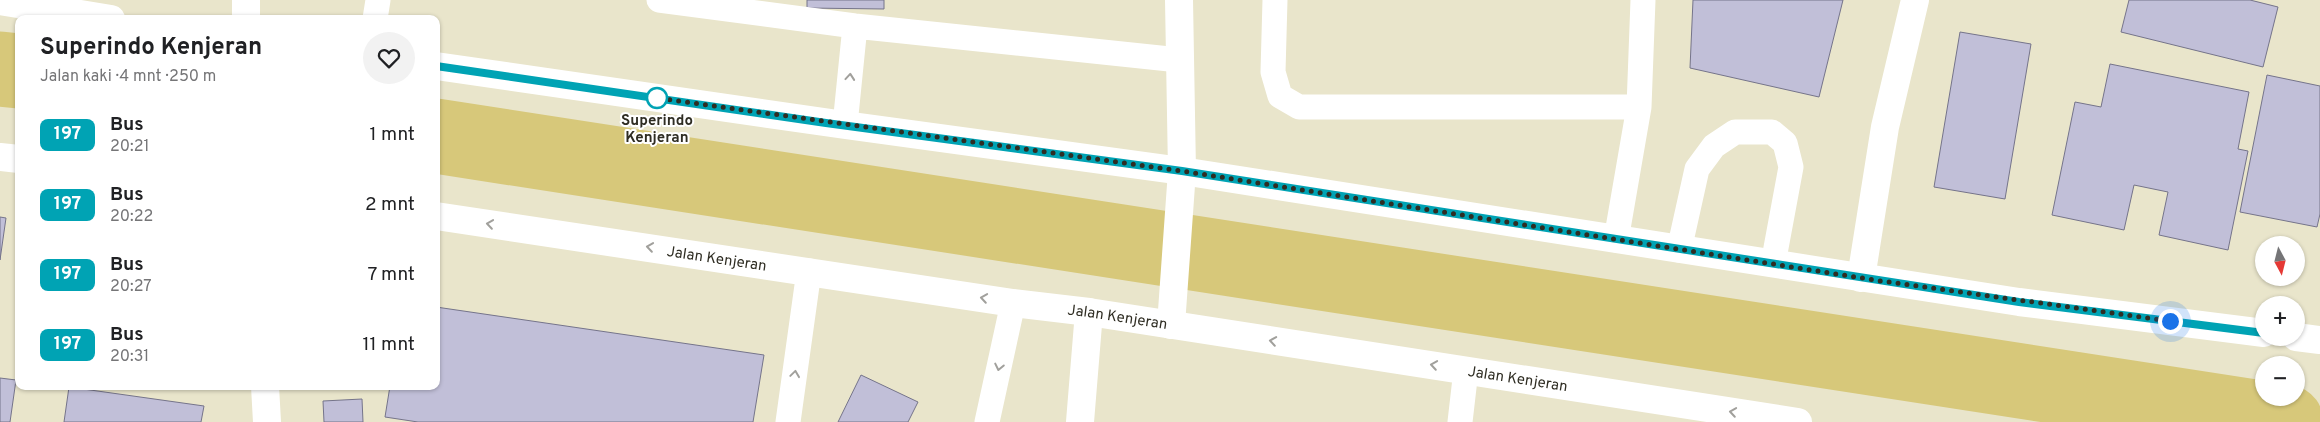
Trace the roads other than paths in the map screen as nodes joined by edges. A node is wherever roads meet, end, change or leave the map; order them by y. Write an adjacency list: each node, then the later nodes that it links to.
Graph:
1 (246, 0): 10 (main road)
2 (378, 0): 11 (lane)
3 (659, 0): 12 (lane)
4 (1179, 0): 13 (main road)
5 (1275, 0): 15 (lane)
6 (1643, 0): 15 (lane)
7 (1915, 0): 25 (main road)
8 (0, 1): 9 (main road)
9 (86, 15)
10 (246, 15)
11 (376, 15)
12 (855, 26): 13 (lane); 16 (lane, one-way to 12)
13 (1179, 60): 19 (main road)
14 (440, 67): 16 (main road)
15 (1639, 107): 21 (lane)
16 (845, 125): 19 (main road)
17 (0, 157): 18 (main road)
18 (15, 159)
19 (1182, 175): 21 (main road); 28 (main road)
20 (440, 217): 24 (main road, Jalan Kenjeran, one-way to 20)
21 (1616, 240): 22 (main road)
22 (1679, 250): 23 (main road); 23 (lane)
23 (1773, 264): 25 (main road)
24 (809, 271): 26 (main road, Jalan Kenjeran, one-way to 24); 35 (lane, one-way to 24)
25 (1861, 278): 29 (main road)
26 (1013, 303): 27 (main road, Jalan Kenjeran); 36 (lane, one-way to 36)
27 (1089, 312): 28 (main road, Jalan Kenjeran); 37 (main road)
28 (1172, 320): 32 (main road, Jalan Kenjeran, one-way to 28)
29 (2255, 332)
30 (2305, 338): 31 (main road)
31 (2320, 340)
32 (1466, 370): 38 (lane); 39 (main road, Jalan Kenjeran, one-way to 32)
33 (265, 390): 34 (main road)
34 (267, 422)
35 (788, 422)
36 (987, 422)
37 (1080, 422)
38 (1460, 422)
39 (1798, 422)

